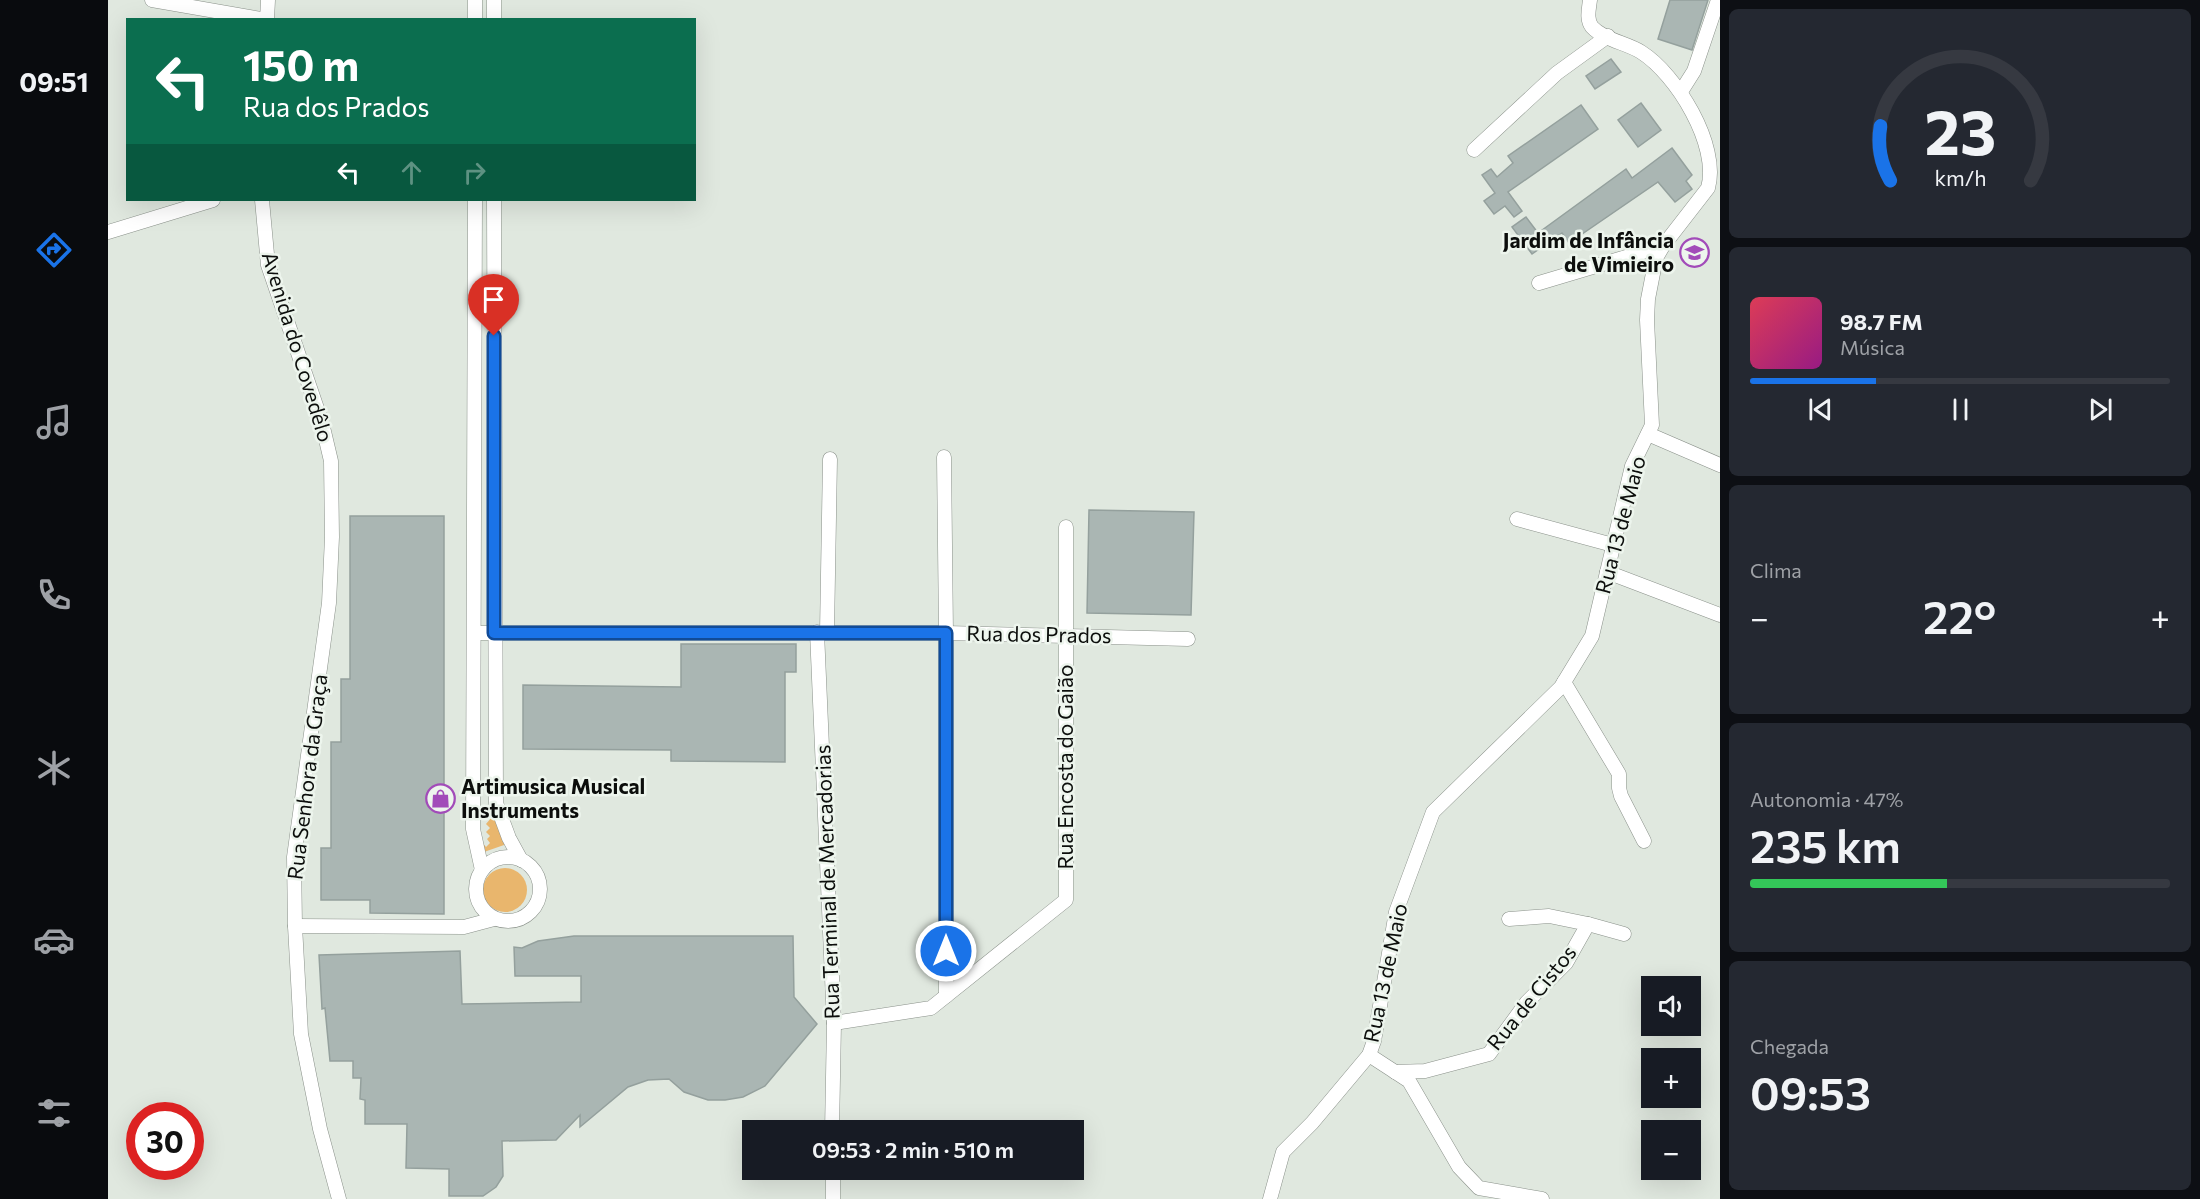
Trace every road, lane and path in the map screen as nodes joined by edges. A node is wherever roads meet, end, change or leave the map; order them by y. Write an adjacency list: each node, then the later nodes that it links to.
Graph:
1 (153, 0): 7 (street)
2 (268, 0): 8 (street)
3 (476, 0): 9 (street)
4 (494, 0): 10 (street)
5 (1590, 0): 11 (street, Rua 13 de Maio)
6 (1718, 0): 12 (street)
7 (256, 18)
8 (267, 18)
9 (475, 18)
10 (494, 18)
11 (1608, 36): 12 (street, Rua 13 de Maio); 13 (street)
12 (1682, 90): 14 (street, Rua 13 de Maio)
13 (1474, 150)
14 (1716, 155): 20 (street, Rua 13 de Maio)
15 (210, 201): 19 (street)
16 (262, 201): 30 (street, Avenida do Covedêlo)
17 (475, 201): 33 (street)
18 (494, 201): 34 (street)
19 (108, 232)
20 (1663, 246): 21 (street); 22 (street, Rua 13 de Maio)
21 (1539, 283)
22 (1648, 434): 25 (street); 28 (street, Rua 13 de Maio)
23 (944, 457): 35 (street)
24 (830, 459): 32 (street, Rua Terminal de Mercadorias)
25 (1720, 465)
26 (1516, 519): 28 (street)
27 (1066, 527): 36 (street, Rua Encosta do Gaião)
28 (1613, 545): 29 (street, Rua 13 de Maio)
29 (1607, 572): 31 (street); 38 (street, Rua 13 de Maio)
30 (329, 603): 45 (street, Rua Senhora da Graça)
31 (1720, 615)
32 (822, 632): 34 (street, Rua dos Prados); 35 (street, Rua dos Prados); 48 (street, Rua Terminal de Mercadorias)
33 (475, 633): 34 (street, Rua dos Prados); 41 (street)
34 (494, 633): 40 (street)
35 (946, 633): 36 (street, Rua dos Prados); 47 (street)
36 (1066, 635): 37 (street, Rua dos Prados); 47 (street, Rua Encosta do Gaião)
37 (1188, 639)
38 (1564, 682): 39 (street); 49 (street, Rua 13 de Maio)
39 (1644, 841)
40 (521, 860): 41 (street); 42 (street)
41 (482, 870): 42 (street)
42 (494, 919): 45 (street)
43 (1509, 919): 44 (street, Rua de Cistos)
44 (1588, 924): 46 (street, Rua de Cistos); 50 (street, Rua de Cistos)
45 (295, 926): 53 (street, Rua Senhora da Graça)
46 (1624, 934)
47 (946, 996): 48 (street)
48 (834, 1023): 51 (street, Rua Terminal de Mercadorias)
49 (1369, 1055): 50 (street); 55 (street)
50 (1395, 1072): 56 (street)
51 (832, 1120)
52 (832, 1180): 54 (street)
53 (339, 1199)
54 (833, 1199)
55 (1270, 1199)
56 (1542, 1199)

